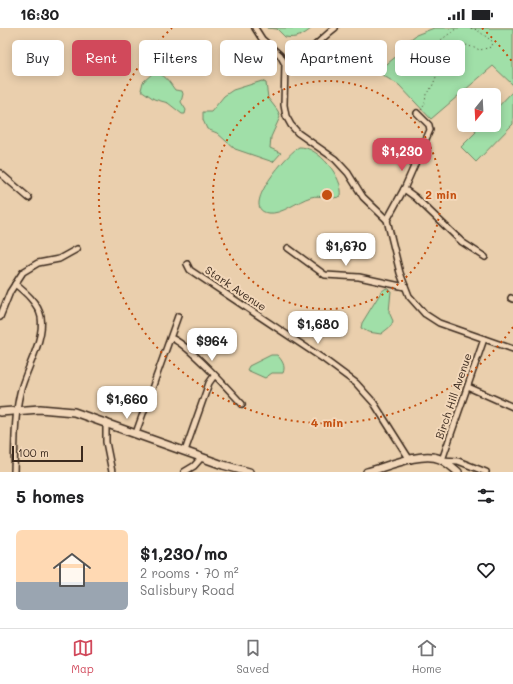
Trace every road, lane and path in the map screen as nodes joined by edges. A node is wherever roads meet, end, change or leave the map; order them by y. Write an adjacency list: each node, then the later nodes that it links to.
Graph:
1 (255, 28): 8 (street)
2 (335, 28): 5 (street)
3 (457, 28): 6 (path)
4 (471, 28): 7 (path)
5 (319, 40)
6 (442, 40)
7 (465, 46)
8 (285, 64): 14 (street)
9 (435, 76): 10 (path)
10 (418, 113): 12 (street)
11 (0, 173): 13 (street)
12 (404, 189): 14 (street); 17 (street)
13 (29, 198)
14 (387, 220): 20 (street)
15 (288, 248): 20 (street)
16 (77, 249): 19 (street)
17 (485, 257)
18 (186, 264): 36 (street, Stark Avenue)
19 (15, 284): 22 (street); 30 (street)
20 (405, 287): 24 (street)
21 (178, 316): 23 (street)
22 (0, 317)
23 (171, 338): 26 (street); 33 (street)
24 (484, 339): 25 (street); 27 (street, Birch Hill Avenue)
25 (513, 349)
26 (214, 376): 28 (street); 34 (street)
27 (468, 387): 29 (street); 37 (street, Birch Hill Avenue)
28 (242, 404)
29 (513, 407)
30 (17, 410): 31 (main road); 32 (main road); 39 (street)
31 (0, 412)
32 (106, 422): 33 (main road); 40 (street)
33 (136, 433): 34 (main road)
34 (185, 451): 35 (main road)
35 (202, 457): 41 (street); 42 (main road)
36 (410, 460): 37 (main road); 43 (main road)
37 (442, 460): 38 (street); 44 (main road)
38 (477, 470): 45 (street)
39 (14, 472)
40 (112, 472)
41 (184, 472)
42 (249, 472)
43 (367, 472)
44 (458, 472)
45 (486, 472)

